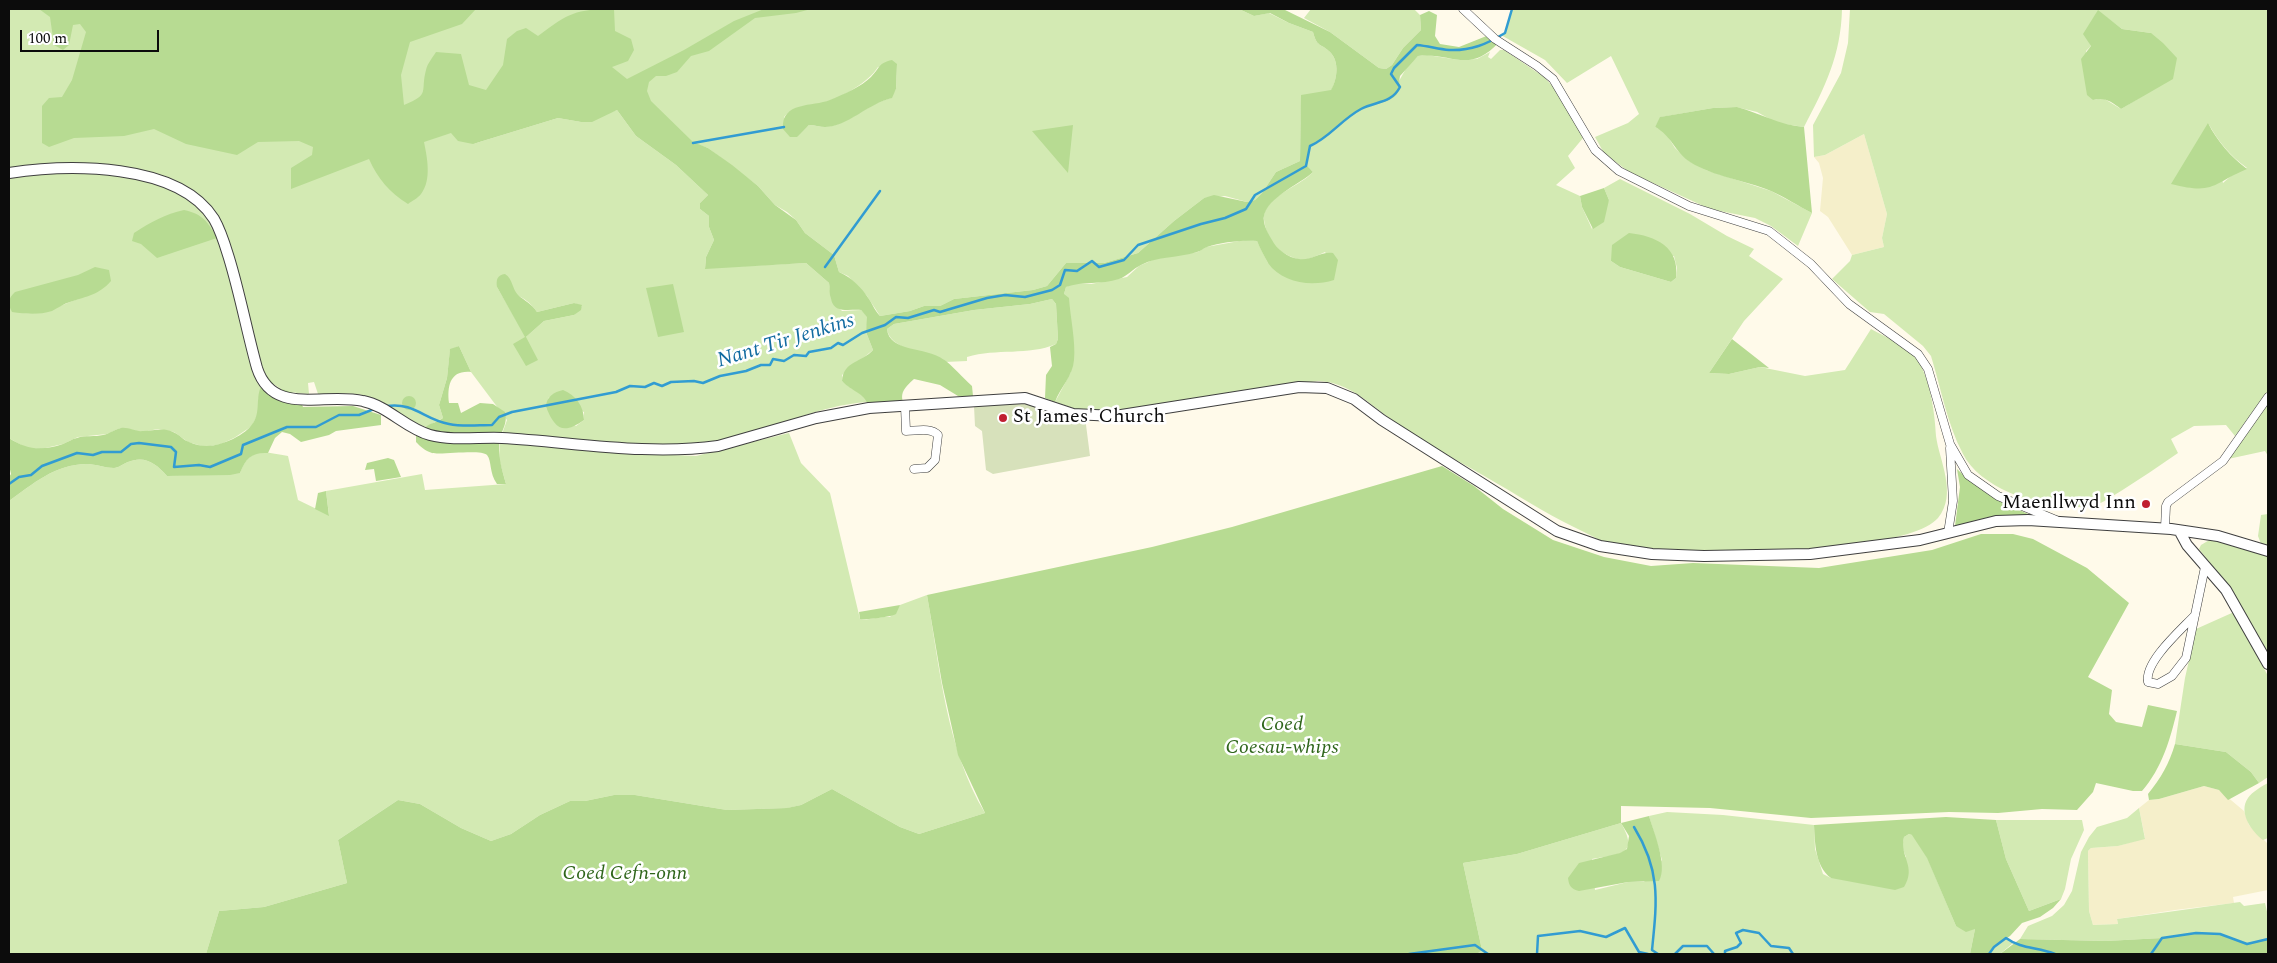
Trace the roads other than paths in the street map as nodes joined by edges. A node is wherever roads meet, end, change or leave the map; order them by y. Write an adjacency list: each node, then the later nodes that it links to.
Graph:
1 (1463, 9): 5 (street)
2 (9, 172): 4 (street)
3 (2268, 397): 8 (street)
4 (905, 406): 6 (street); 10 (street)
5 (1950, 444): 7 (street); 10 (street)
6 (914, 469)
7 (2062, 523): 8 (street); 10 (street)
8 (2165, 528): 9 (street)
9 (2180, 532): 11 (street); 12 (street)
10 (1948, 533)
11 (2268, 551)
12 (2205, 567): 13 (street); 14 (street)
13 (2195, 615): 13 (street)
14 (2268, 664)

